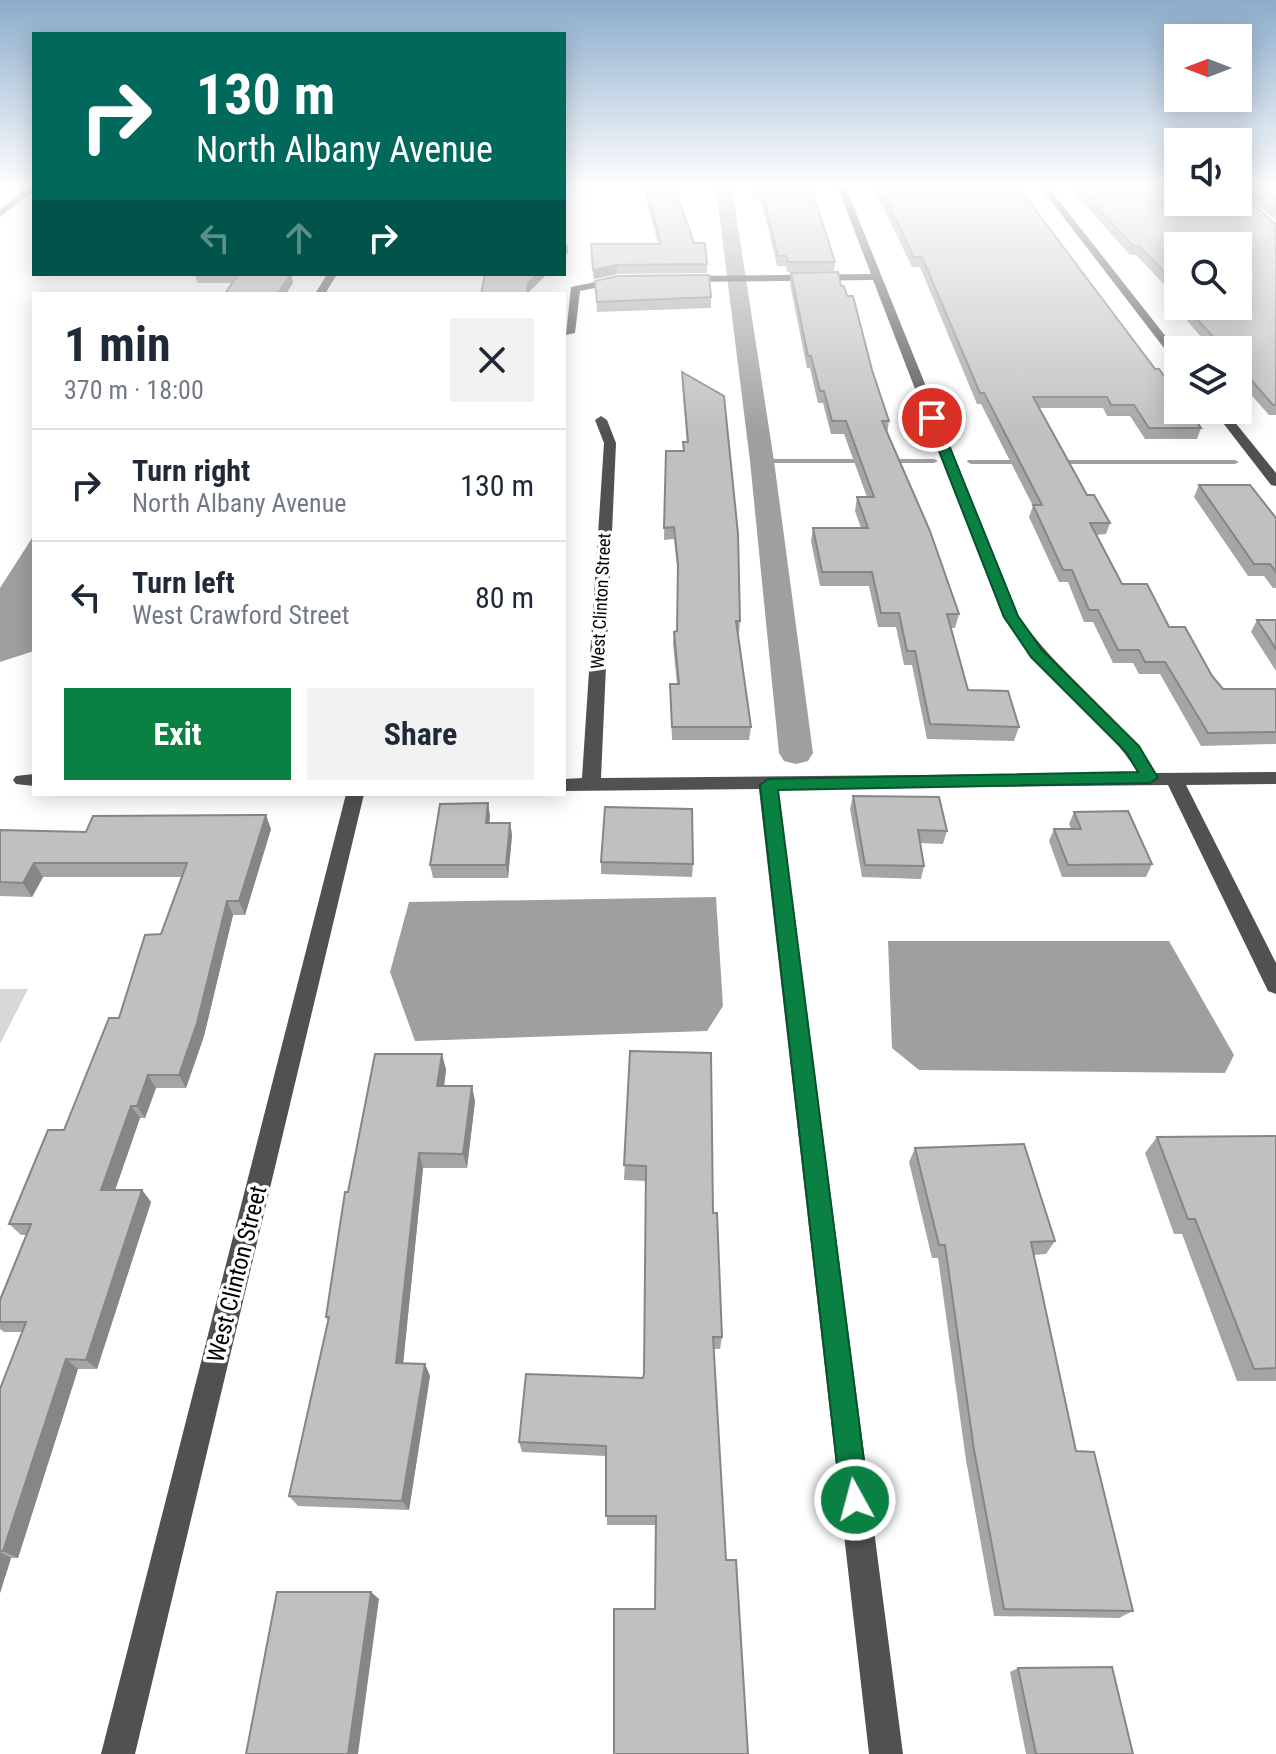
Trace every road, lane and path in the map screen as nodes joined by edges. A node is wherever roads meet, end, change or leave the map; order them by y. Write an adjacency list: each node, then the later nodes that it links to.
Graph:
1 (873, 270): 3 (street)
2 (1109, 270): 7 (street)
3 (876, 277): 4 (street); 14 (street)
4 (673, 279)
5 (631, 280): 6 (street)
6 (570, 333)
7 (1164, 341)
8 (601, 420): 17 (street, West Clinton Street)
9 (1230, 424): 10 (street)
10 (1255, 456): 11 (street); 12 (street)
11 (1276, 456)
12 (1276, 482)
13 (1173, 777): 14 (street); 15 (street); 20 (street)
14 (1150, 778): 18 (street)
15 (1276, 778)
16 (566, 785): 17 (street)
17 (591, 785): 18 (street)
18 (768, 785): 22 (street)
19 (355, 796): 21 (street, West Clinton Street)
20 (1276, 985)
21 (118, 1754)
22 (886, 1754)

